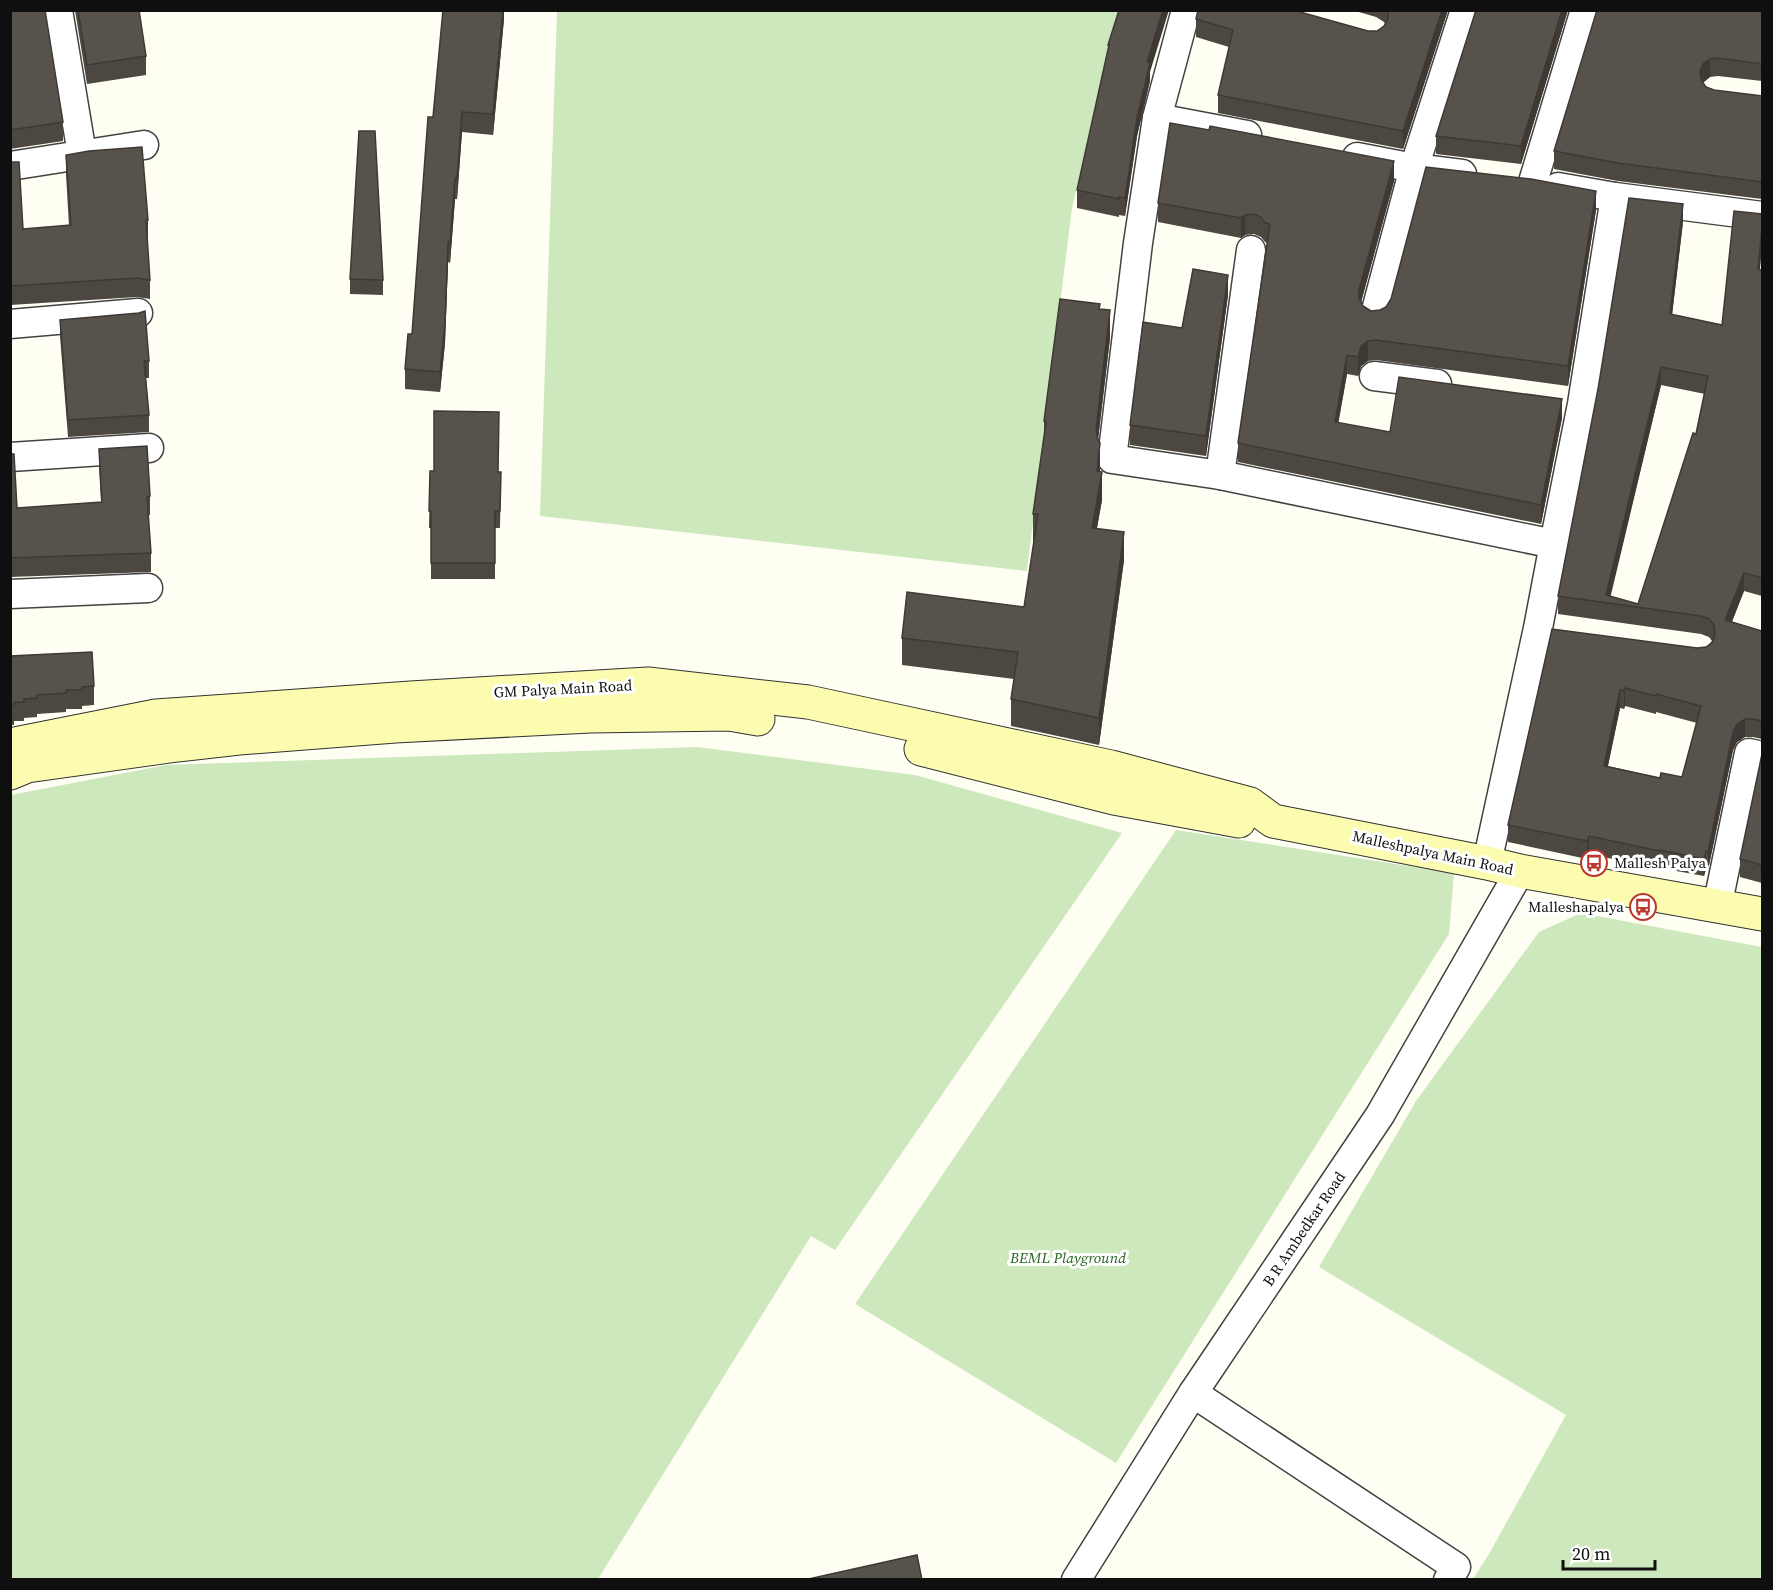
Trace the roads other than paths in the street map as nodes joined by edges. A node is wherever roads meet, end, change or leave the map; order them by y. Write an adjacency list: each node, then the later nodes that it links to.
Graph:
1 (58, 10): 9 (street)
2 (1186, 10): 5 (street)
3 (1465, 10): 11 (street)
4 (1585, 10): 12 (street)
5 (1157, 118): 6 (street); 23 (street)
6 (1274, 141)
7 (144, 145): 9 (street)
8 (1332, 152): 11 (street)
9 (82, 154): 10 (street)
10 (10, 166)
11 (1413, 168): 12 (street); 17 (street)
12 (1511, 180): 13 (street)
13 (1615, 197): 14 (street); 24 (street)
14 (1762, 216)
15 (1251, 250): 23 (street)
16 (138, 313): 18 (street)
17 (1375, 314)
18 (10, 324)
19 (1374, 376): 20 (street)
20 (1466, 388)
21 (149, 448): 22 (street)
22 (10, 457)
23 (1221, 475): 24 (street)
24 (1554, 544): 32 (street)
25 (148, 588): 26 (street)
26 (10, 594)
27 (10, 745): 29 (main road, GM Palya Main Road)
28 (1762, 756): 34 (street)
29 (1111, 767): 31 (main road, Malleshpalya Main Road)
30 (10, 773): 31 (main road)
31 (1273, 820): 32 (main road, Malleshpalya Main Road)
32 (1486, 863): 33 (main road, Malleshpalya Main Road)
33 (1520, 871): 34 (main road, Malleshpalya Main Road); 36 (street, B R Ambedkar Road)
34 (1717, 907): 35 (main road, Malleshpalya Main Road)
35 (1762, 914)
36 (1193, 1393): 37 (street, B R Ambedkar Road); 38 (street)
37 (1076, 1580)
38 (1448, 1580)

